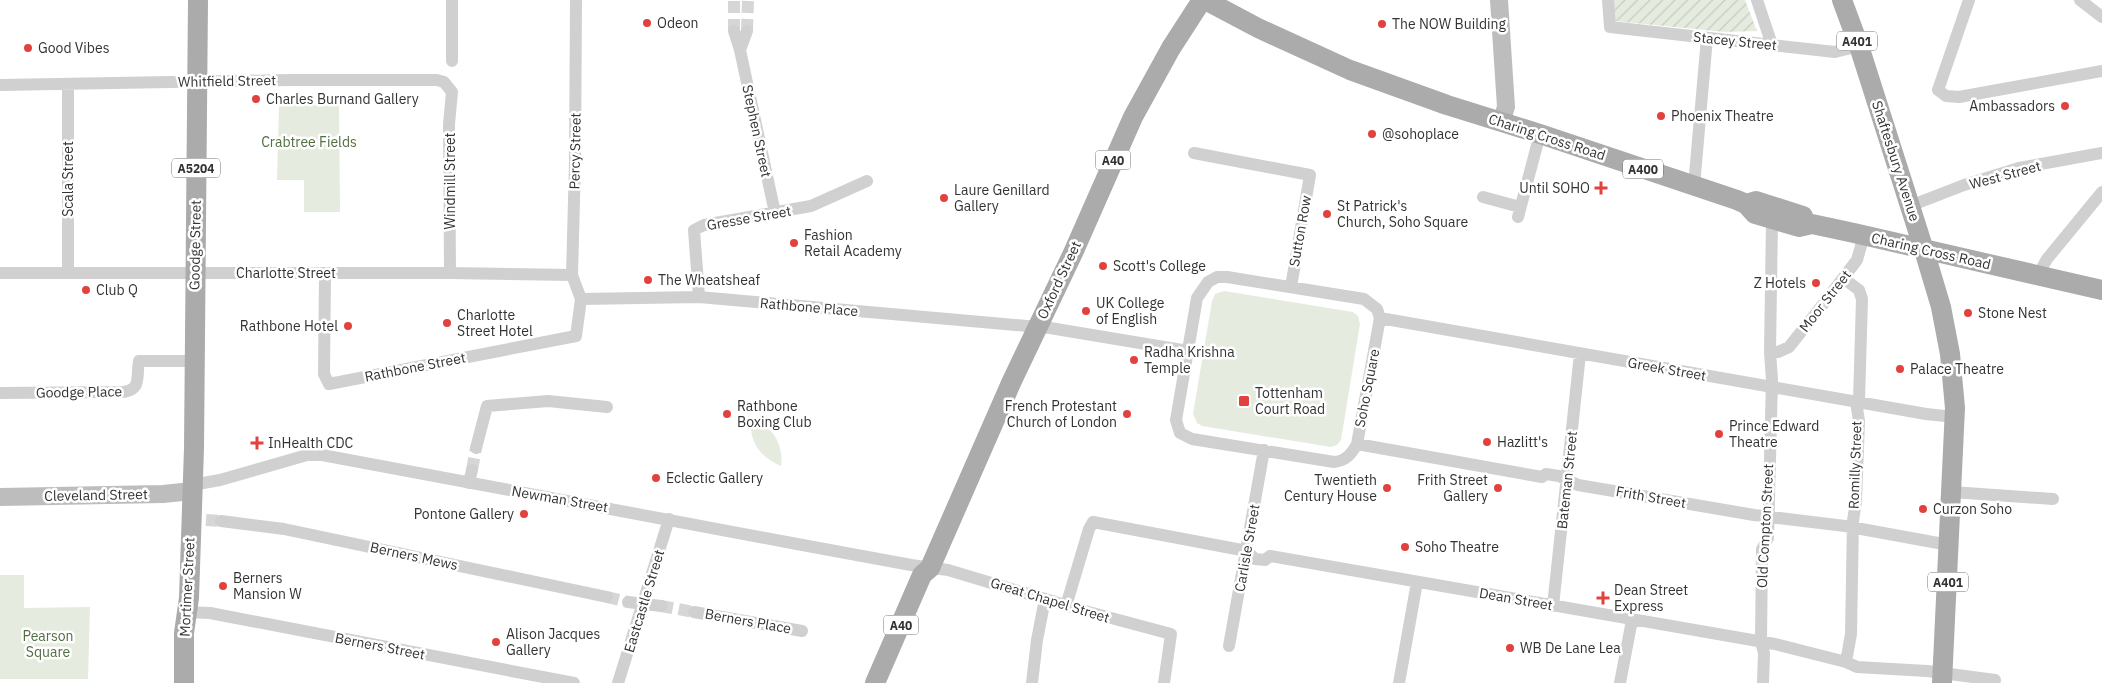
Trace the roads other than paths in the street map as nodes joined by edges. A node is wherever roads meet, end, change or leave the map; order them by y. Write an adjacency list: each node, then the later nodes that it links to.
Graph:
1 (198, 0): 18 (main road, Goodge Street / A5204)
2 (452, 0): 16 (street)
3 (576, 0): 42 (street, Percy Street)
4 (1203, 0): 22 (main road, Charing Cross Road / A400); 50 (main road, Oxford Street / A40)
5 (1499, 0): 22 (street)
6 (1608, 0): 13 (street, Stacey Street)
7 (1757, 0): 14 (street)
8 (1842, 0): 15 (main road, Shaftesbury Avenue / A401)
9 (1969, 0): 17 (street)
10 (2080, 0): 11 (street)
11 (2102, 17)
12 (740, 31): 32 (street, Stephen Street)
13 (1707, 38): 14 (street, Stacey Street); 27 (street)
14 (1772, 45): 15 (street, Stacey Street)
15 (1859, 46): 31 (main road, Shaftesbury Avenue / A401)
16 (452, 61)
17 (2102, 71)
18 (197, 81): 19 (street, Whitfield Street); 21 (street, Whitfield Street); 39 (main road, Goodge Street / A5204)
19 (68, 84): 20 (street, Whitfield Street); 38 (street, Scala Street)
20 (0, 85)
21 (450, 89): 41 (street, Windmill Street)
22 (1502, 122): 23 (main road, Charing Cross Road / A400)
23 (1540, 134): 27 (main road, Charing Cross Road / A400); 29 (street)
24 (1194, 153): 45 (street, Sutton Row)
25 (2102, 153): 31 (street, West Street)
26 (867, 181): 32 (street, Gresse Street)
27 (1694, 186): 30 (main road, Charing Cross Road / A400)
28 (2102, 192): 43 (street)
29 (1483, 197)
30 (1746, 204): 33 (main road, Charing Cross Road / A400); 34 (main road, A400)
31 (1910, 206): 36 (main road, Shaftesbury Avenue / A401)
32 (775, 213): 47 (street, Gresse Street)
33 (1772, 220): 34 (main road, Charing Cross Road / A400); 52 (street, Old Compton Street)
34 (1812, 224): 35 (main road, Charing Cross Road / A400)
35 (1864, 235): 36 (main road, Charing Cross Road / A400); 44 (street, Moor Street)
36 (1924, 250): 43 (main road, Charing Cross Road / A400); 59 (main road, Shaftesbury Avenue / A401)
37 (0, 273): 38 (street, Charlotte Street)
38 (68, 273): 39 (street, Charlotte Street)
39 (194, 273): 40 (street, Charlotte Street); 54 (main road, Goodge Street / A5204)
40 (325, 273): 41 (street, Charlotte Street); 48 (street, Rathbone Street)
41 (450, 273): 42 (street, Charlotte Street)
42 (572, 275): 48 (street, Percy Street)
43 (2038, 275): 46 (main road, Charing Cross Road / A400)
44 (1843, 278): 52 (street, Moor Street); 57 (street, Romilly Street)
45 (1291, 287): 49 (street, Soho Square); 51 (street, Soho Square)
46 (2102, 290)
47 (699, 297): 48 (street, Rathbone Place); 50 (street, Rathbone Place)
48 (581, 299)
49 (1380, 318): 53 (street, Greek Street); 60 (street, Soho Square)
50 (1043, 328): 51 (street, Rathbone Place); 74 (main road, Oxford Street / A40)
51 (1188, 351): 62 (street, Soho Square)
52 (1770, 352): 55 (street, Old Compton Street)
53 (1580, 354): 55 (street, Greek Street); 63 (street, Bateman Street)
54 (194, 361): 56 (street, Goodge Place); 64 (main road, Goodge Street / A5204)
55 (1771, 388): 57 (street, Greek Street); 68 (street, Old Compton Street)
56 (0, 393)
57 (1859, 402): 59 (street, Greek Street); 71 (street, Romilly Street)
58 (607, 408): 61 (street)
59 (1954, 417): 65 (main road, Shaftesbury Avenue / A401)
60 (1356, 444): 62 (street, Soho Square); 63 (street, Frith Street)
61 (476, 448)
62 (1264, 450): 73 (street, Carlisle Street)
63 (1567, 480): 68 (street, Frith Street); 82 (street, Bateman Street)
64 (192, 488): 66 (street, Cleveland Street); 69 (street, Newman Street); 83 (main road, Mortimer Street / A5204)
65 (1952, 492): 67 (street); 72 (main road, Shaftesbury Avenue / A401)
66 (0, 497)
67 (2053, 499)
68 (1768, 516): 71 (street, Frith Street); 87 (street, Old Compton Street)
69 (669, 519): 74 (street, Newman Street); 78 (street, Eastcastle Street)
70 (221, 521): 76 (street, Berners Mews)
71 (1853, 528): 72 (street, Frith Street); 89 (street, Romilly Street)
72 (1949, 545): 90 (main road, Shaftesbury Avenue / A401)
73 (1247, 551): 75 (street, Dean Street); 81 (street, Dean Street); 88 (street, Carlisle Street)
74 (930, 568): 79 (street, Great Chapel Street); 95 (main road, Oxford Street / A40); 96 (main road, Oxford Street / A40)
75 (1417, 582): 82 (street, Dean Street); 99 (street)
76 (607, 597)
77 (628, 602): 78 (street)
78 (644, 602): 80 (street); 94 (street, Eastcastle Street)
79 (1044, 605): 81 (street, Great Chapel Street); 97 (street)
80 (660, 606)
81 (1066, 606): 98 (street, Great Chapel Street)
82 (1553, 606): 85 (street, Dean Street)
83 (186, 612): 92 (main road, Mortimer Street / A5204); 93 (street, Berners Street)
84 (694, 612): 86 (street, Berners Place)
85 (1632, 620): 87 (street, Dean Street); 100 (street)
86 (802, 631)
87 (1761, 642): 89 (street, Dean Street); 101 (street, Old Compton Street)
88 (1229, 646)
89 (1846, 662): 90 (street, Dean Street)
90 (1942, 679): 91 (street, Dean Street)
91 (1995, 680)
92 (184, 683)
93 (574, 683)
94 (618, 683)
95 (875, 683)
96 (888, 683)
97 (1032, 683)
98 (1164, 683)
99 (1399, 683)
100 (1620, 683)
101 (1763, 683)

